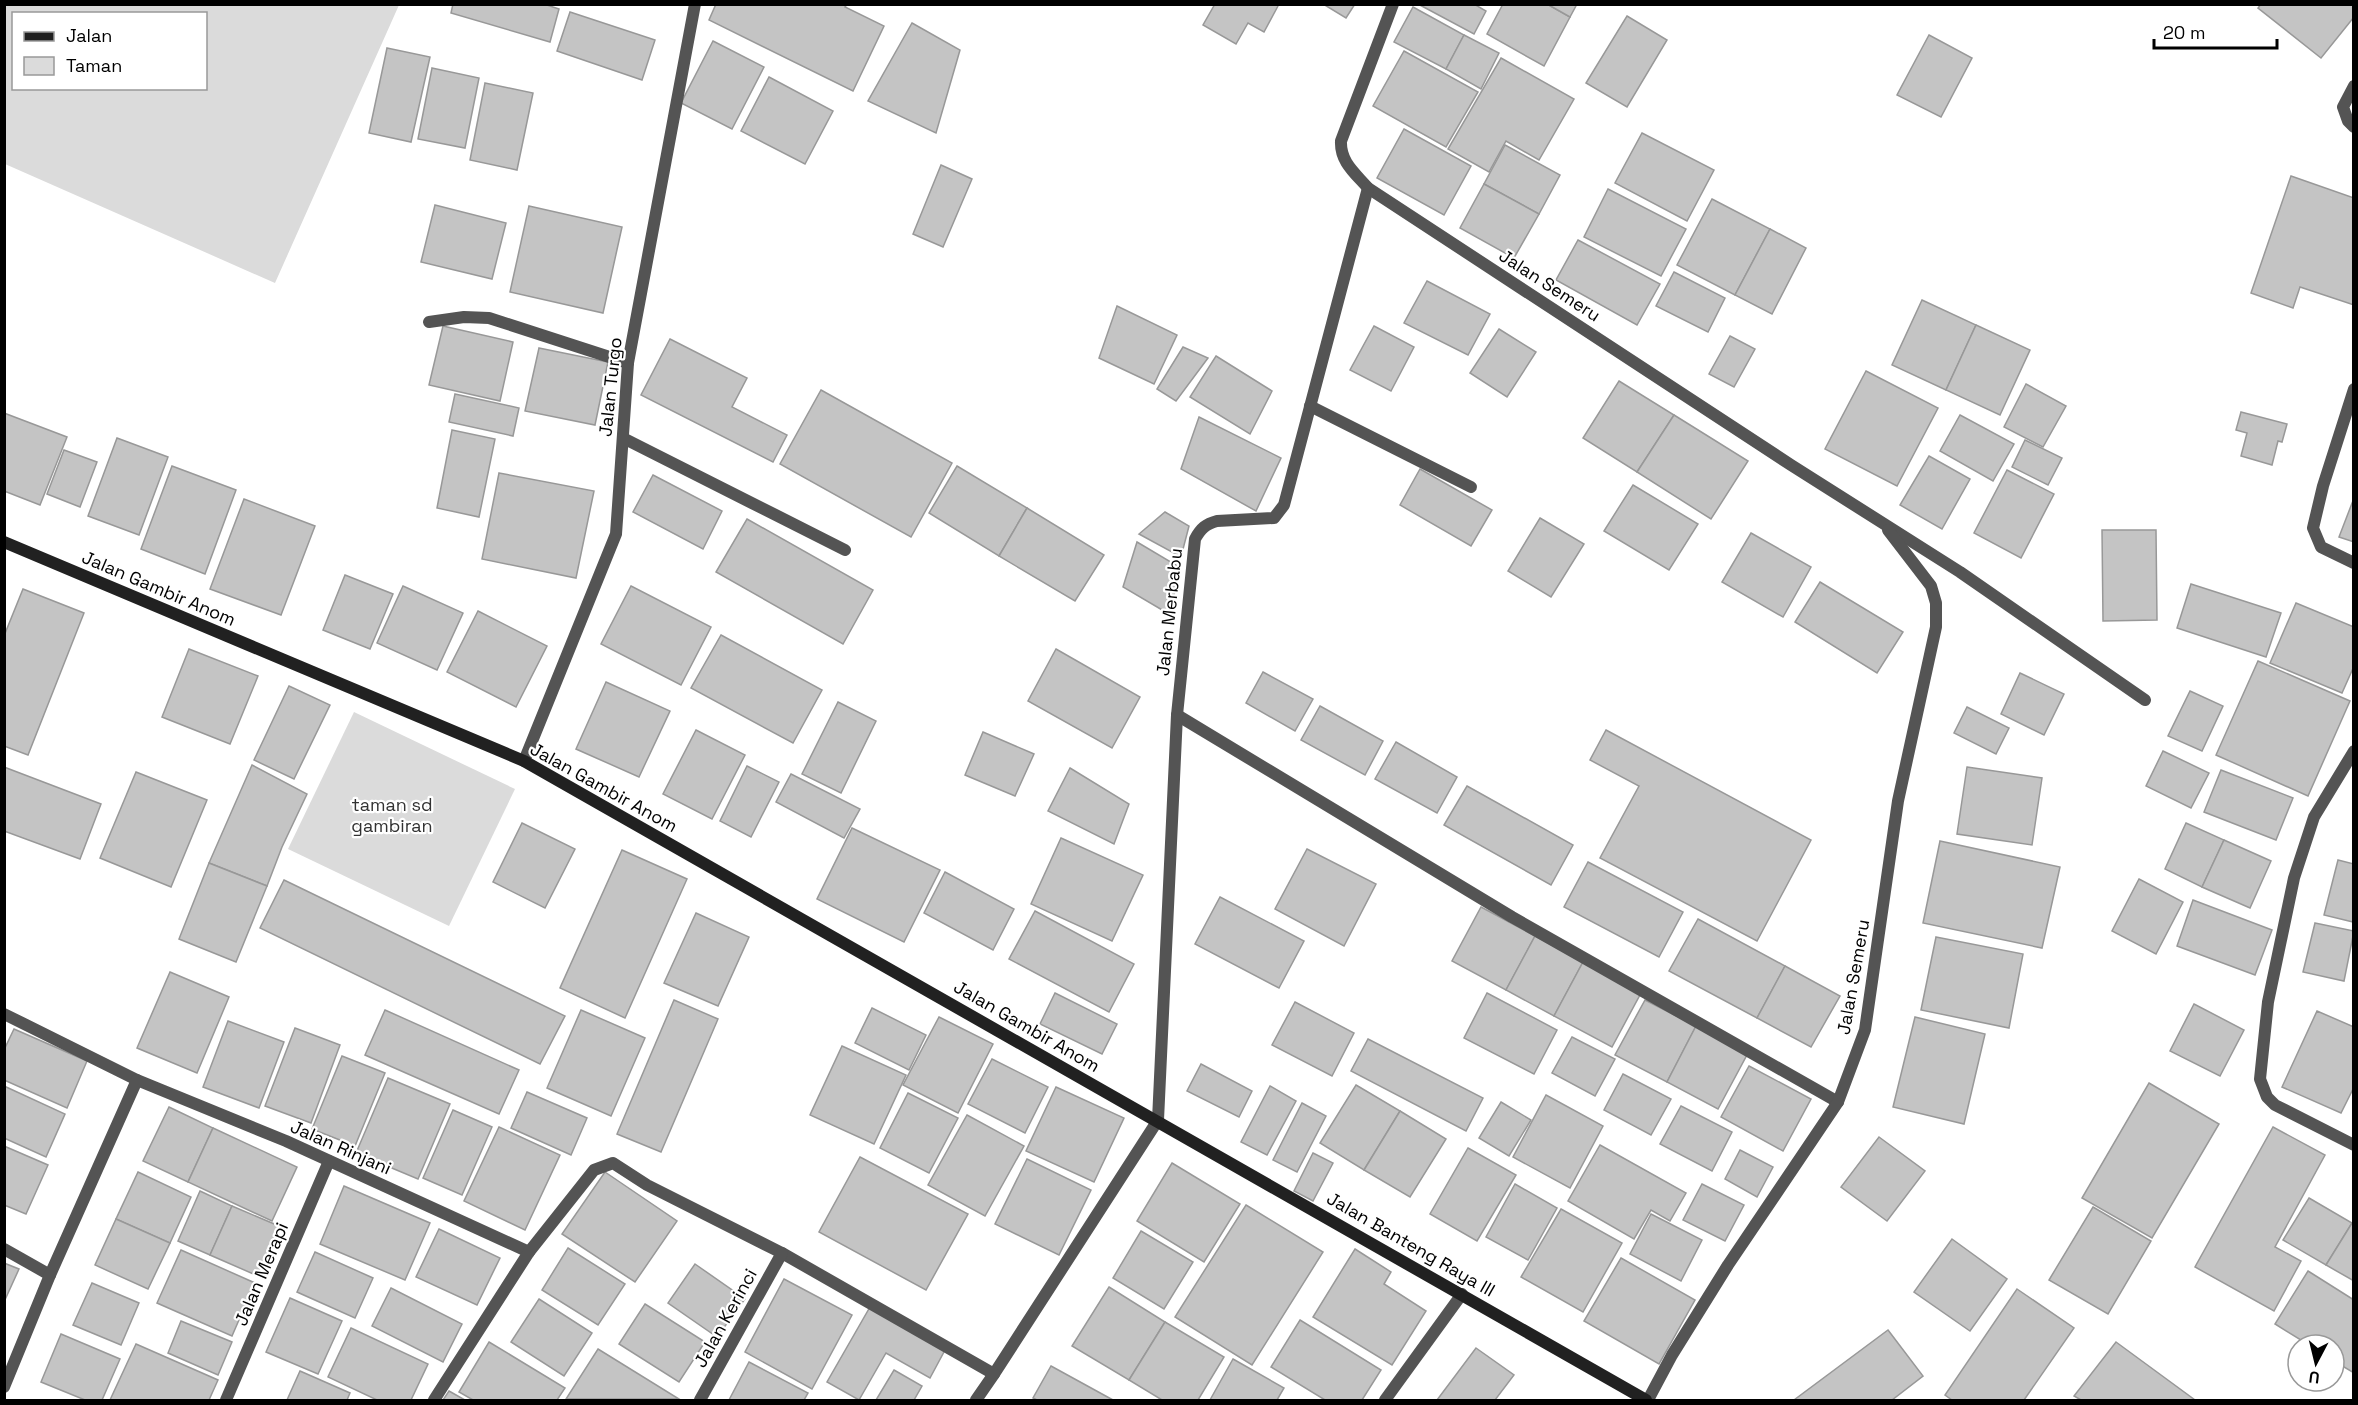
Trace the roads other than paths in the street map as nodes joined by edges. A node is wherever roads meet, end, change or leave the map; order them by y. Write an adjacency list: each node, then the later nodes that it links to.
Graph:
1 (695, 4): 7 (street, Jalan Turgo)
2 (1393, 4): 5 (street, Jalan Semeru)
3 (2354, 86): 4 (street)
4 (2354, 127)
5 (1368, 188): 9 (street, Jalan Merbabu); 12 (street, Jalan Semeru)
6 (429, 322): 7 (street)
7 (628, 363): 10 (street, Jalan Turgo)
8 (2354, 389): 15 (street)
9 (1310, 406): 11 (street); 17 (street, Jalan Merbabu)
10 (623, 438): 14 (street); 19 (street, Jalan Turgo)
11 (1471, 487)
12 (1882, 523): 16 (street, Jalan Semeru); 22 (street, Jalan Semeru)
13 (4, 542): 19 (street, Jalan Gambir Anom)
14 (845, 550)
15 (2354, 563)
16 (2145, 700)
17 (1177, 715): 22 (street); 23 (street, Jalan Merbabu)
18 (2354, 751): 24 (street)
19 (524, 761): 23 (street, Jalan Gambir Anom)
20 (4, 1014): 21 (street, Jalan Rinjani)
21 (137, 1080): 25 (street, Jalan Rinjani); 29 (street)
22 (1838, 1102): 38 (street, Jalan Semeru)
23 (1158, 1120): 30 (street, Jalan Banteng Raya III); 31 (street)
24 (2354, 1145)
25 (329, 1161): 27 (street, Jalan Rinjani); 33 (street, Jalan Merapi)
26 (4, 1249): 29 (street)
27 (529, 1252): 28 (street); 34 (street)
28 (782, 1253): 31 (street); 35 (street, Jalan Kerinci)
29 (50, 1275): 32 (street)
30 (1462, 1294): 37 (street); 38 (street, Jalan Banteng Raya III)
31 (994, 1374): 36 (street)
32 (4, 1387)
33 (226, 1401)
34 (434, 1401)
35 (700, 1401)
36 (976, 1401)
37 (1385, 1401)
38 (1647, 1401)

